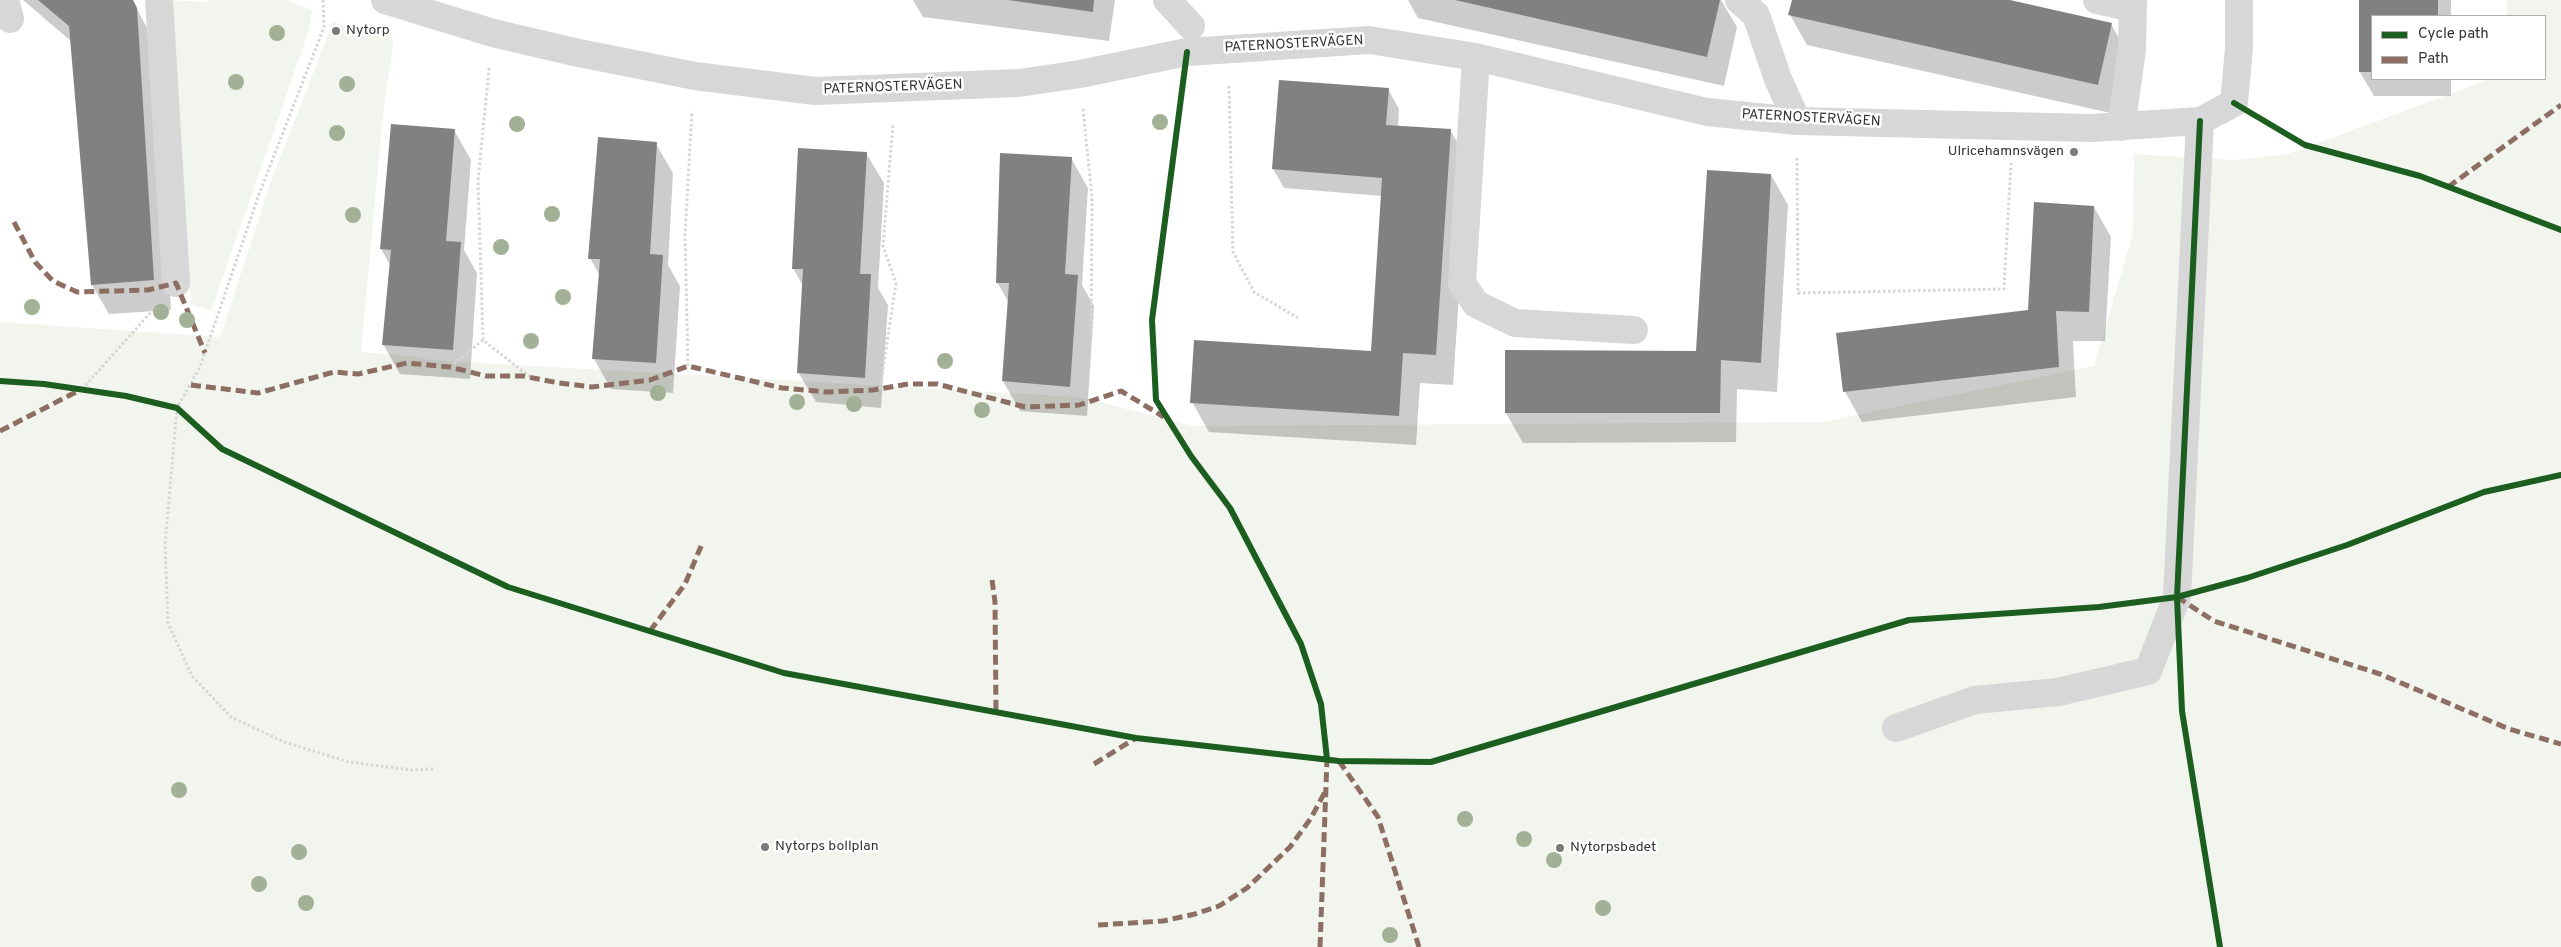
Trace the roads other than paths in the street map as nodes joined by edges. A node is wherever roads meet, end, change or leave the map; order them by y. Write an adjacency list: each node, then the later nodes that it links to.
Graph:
1 (160, 0): 13 (street)
2 (385, 0): 9 (street, PATERNOSTERVÄGEN)
3 (1167, 0): 8 (street)
4 (1739, 0): 10 (street)
5 (2097, 0): 7 (street)
6 (2239, 0): 11 (street, PATERNOSTERVÄGEN)
7 (2133, 4): 12 (street)
8 (1191, 26)
9 (1476, 57): 10 (street, PATERNOSTERVÄGEN); 14 (street)
10 (1797, 121): 12 (street, PATERNOSTERVÄGEN)
11 (2200, 121): 12 (street, PATERNOSTERVÄGEN); 15 (street)
12 (2121, 127)
13 (176, 283)
14 (1634, 330)
15 (1896, 728)

